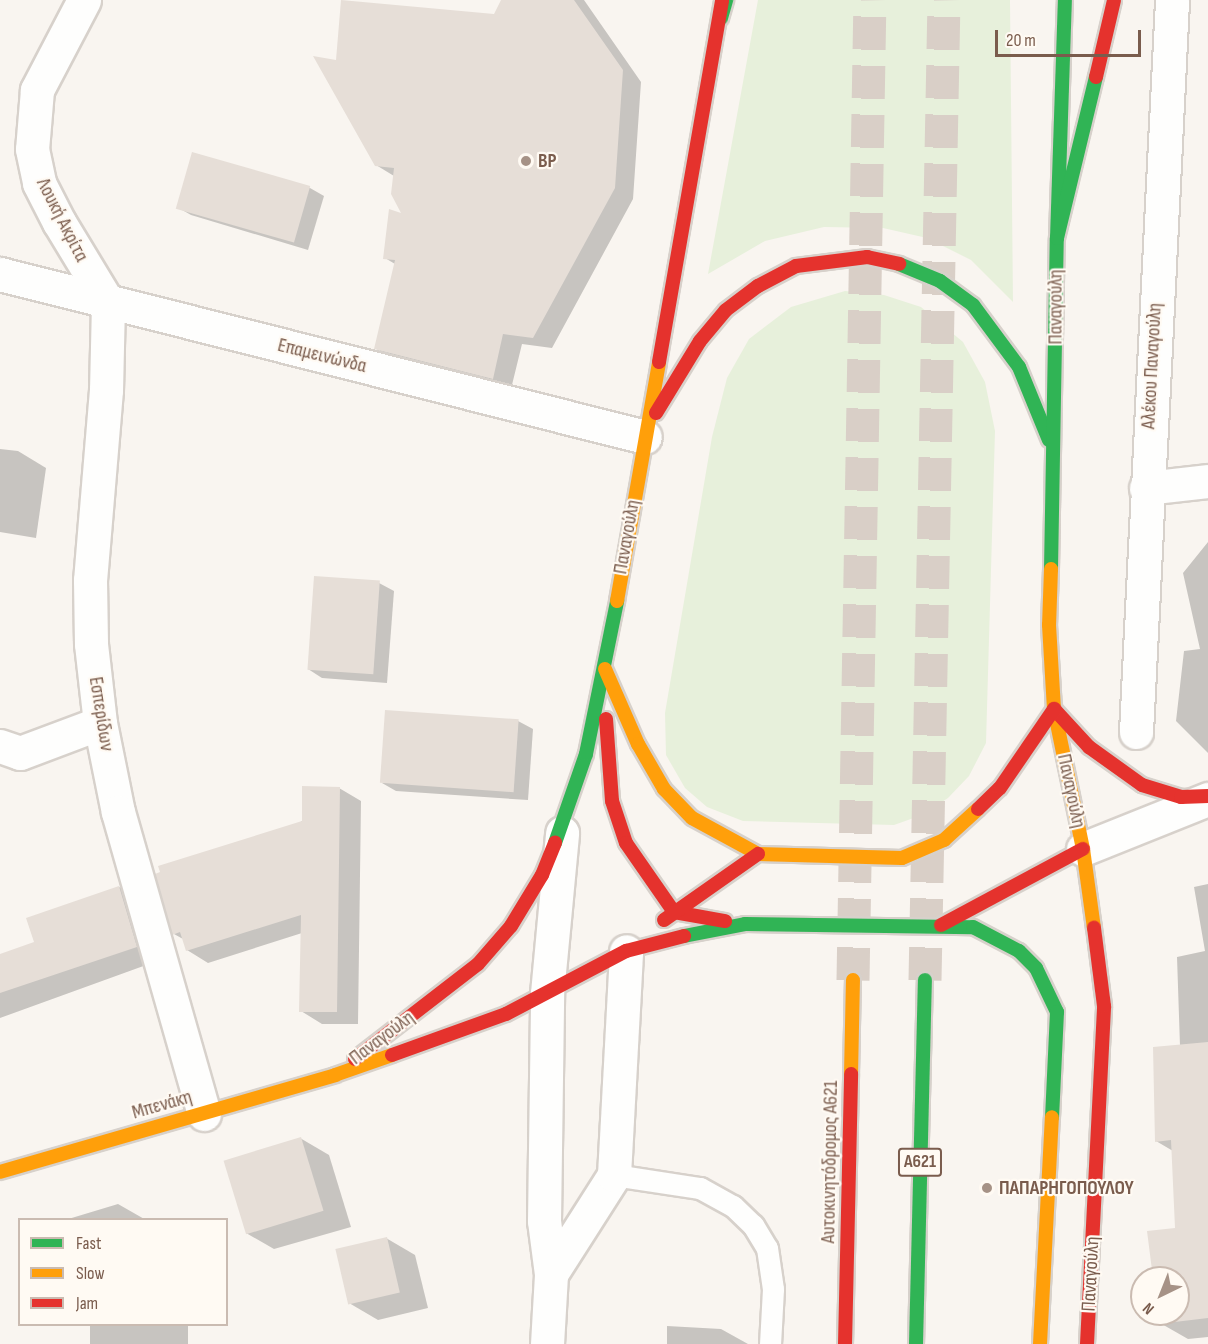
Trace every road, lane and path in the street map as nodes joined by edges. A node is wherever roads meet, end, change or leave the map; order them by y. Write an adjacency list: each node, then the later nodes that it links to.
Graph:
1 (84, 0): 8 (street, Λουκή Ακρίτα)
2 (724, 0): 9 (main road, Παναγούλη)
3 (1065, 0): 6 (main road)
4 (1114, 0): 6 (main road)
5 (1172, 0): 12 (street, Αλέκου Παναγούλη)
6 (1056, 237): 10 (main road, Παναγούλη)
7 (0, 274): 8 (street, Επαμεινώνδα)
8 (108, 303): 9 (street, Επαμεινώνδα); 15 (street, Εσπερίδων)
9 (645, 436): 10 (main road); 13 (main road, Παναγούλη)
10 (1056, 459): 14 (main road, Παναγούλη)
11 (1208, 482): 12 (street)
12 (1146, 488): 16 (street, Αλέκου Παναγούλη)
13 (605, 669): 19 (main road, Παναγούλη); 21 (main road); 22 (main road)
14 (1054, 710): 18 (main road); 20 (main road, Παναγούλη); 21 (main road)
15 (100, 723): 17 (street); 30 (street, Εσπερίδων)
16 (1136, 732)
17 (7, 753)
18 (1208, 797): 20 (street)
19 (563, 823): 28 (street, Παναγούλη); 29 (main road, Παναγούλη)
20 (1083, 849): 24 (main road); 39 (main road, Παναγούλη)
21 (758, 854): 22 (main road)
22 (674, 912): 23 (main road); 25 (main road)
23 (745, 924): 24 (main road, Παναγούλη); 25 (main road, Παναγούλη)
24 (942, 925): 38 (main road, Παναγούλη)
25 (626, 951): 28 (main road, Παναγούλη); 32 (street)
26 (925, 980): 37 (main road, Α621)
27 (853, 981): 36 (main road, Αυτοκινητόδρομος Α621)
28 (547, 993): 29 (main road, Παναγούλη); 33 (street, Παναγούλη)
29 (335, 1075): 30 (main road, Μπενάκη)
30 (204, 1114): 31 (main road, Μπενάκη)
31 (0, 1172)
32 (614, 1175): 33 (street); 35 (lane)
33 (551, 1274): 34 (street, Παναγούλη)
34 (548, 1344)
35 (770, 1344)
36 (845, 1344)
37 (916, 1344)
38 (1040, 1344)
39 (1088, 1344)

